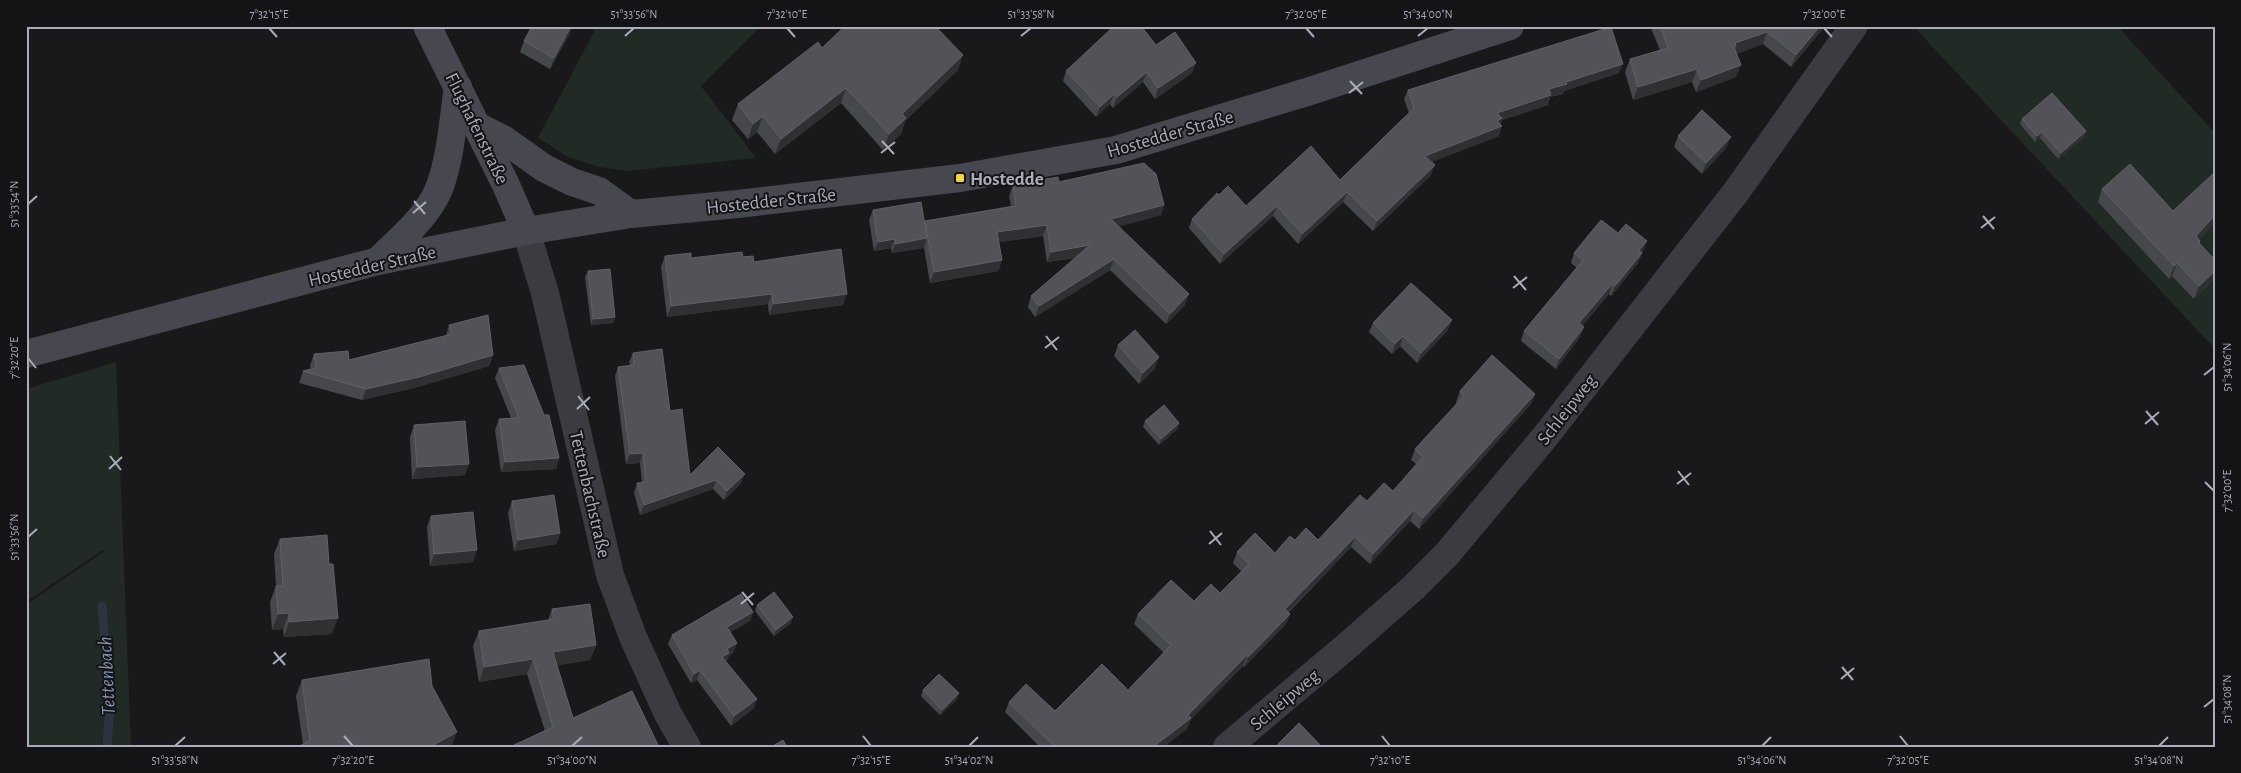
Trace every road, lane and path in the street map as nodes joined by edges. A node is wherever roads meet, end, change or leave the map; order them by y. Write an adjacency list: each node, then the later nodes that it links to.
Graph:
1 (427, 26): 4 (main road, Flughafenstraße)
2 (1510, 26): 6 (main road, Hostedder Straße)
3 (1854, 26): 11 (street, Schleipweg)
4 (458, 87): 5 (main road, Flughafenstraße); 8 (main road)
5 (478, 126): 6 (main road); 7 (main road, Flughafenstraße)
6 (631, 214): 7 (main road, Hostedder Straße)
7 (526, 231): 8 (main road, Hostedder Straße); 10 (street, Tettenbachstraße)
8 (378, 262): 9 (main road, Hostedder Straße)
9 (26, 354)
10 (687, 747)
11 (1227, 747)

